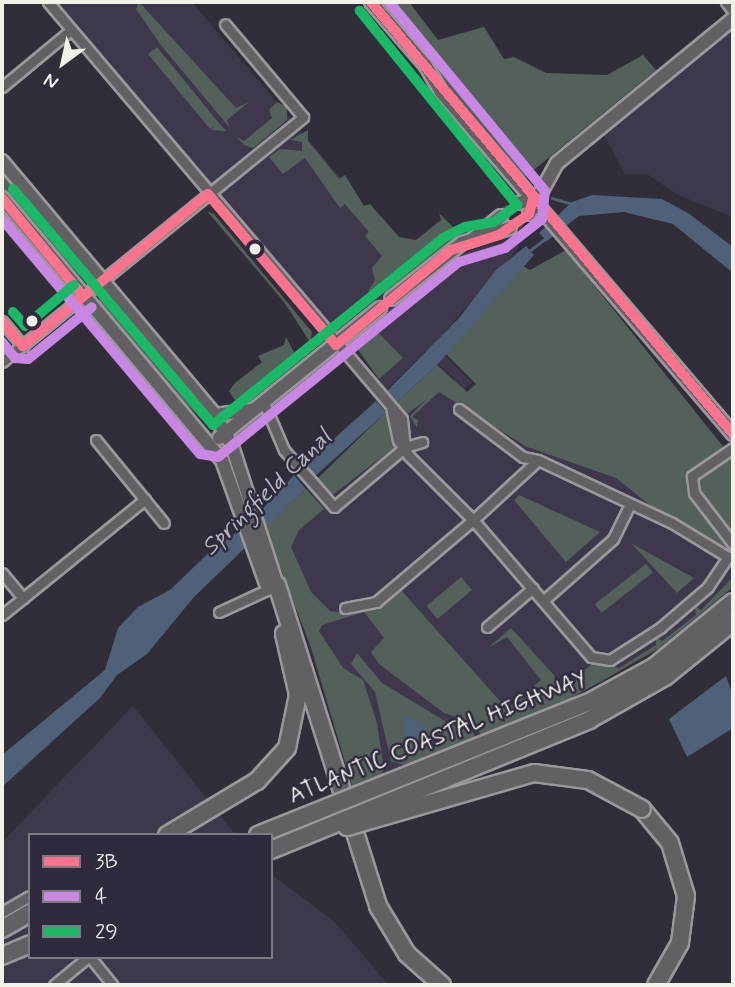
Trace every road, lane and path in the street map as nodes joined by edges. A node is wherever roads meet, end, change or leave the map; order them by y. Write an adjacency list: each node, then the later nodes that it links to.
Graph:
1 (48, 2): 7 (street)
2 (371, 2): 12 (main road)
3 (726, 2): 4 (street)
4 (733, 11)
5 (733, 19): 12 (main road)
6 (225, 24): 10 (street)
7 (71, 30): 8 (street); 10 (street)
8 (2, 87)
9 (2, 161): 18 (main road)
10 (208, 194): 18 (street); 23 (street)
11 (2, 198): 19 (main road)
12 (533, 199): 13 (main road); 14 (main road); 30 (main road)
13 (519, 204)
14 (529, 214)
15 (501, 216): 17 (main road)
16 (510, 228): 17 (main road)
17 (474, 238): 20 (main road)
18 (102, 281): 19 (street); 28 (main road)
19 (83, 296): 24 (street); 33 (main road)
20 (391, 299)
21 (380, 308): 23 (main road)
22 (2, 321): 24 (street)
23 (336, 345): 26 (main road); 34 (street)
24 (23, 346): 25 (street)
25 (2, 362)
26 (260, 406): 28 (main road); 29 (main road); 34 (street)
27 (458, 409): 36 (street)
28 (215, 415): 29 (main road)
29 (225, 434): 33 (main road); 39 (main road)
30 (733, 434)
31 (96, 440): 37 (street)
32 (422, 442): 34 (street)
33 (211, 445): 39 (main road)
34 (405, 447): 40 (street)
35 (733, 448): 42 (street)
36 (538, 460): 38 (street); 40 (street)
37 (145, 499): 41 (street); 46 (street)
38 (630, 504): 47 (street); 47 (street)
39 (246, 505): 44 (main road)
40 (474, 520): 45 (street); 49 (street)
41 (164, 523)
42 (733, 544)
43 (2, 573): 46 (street)
44 (270, 580): 50 (street); 54 (highway); 70 (highway)
45 (533, 588): 47 (street); 53 (street)
46 (23, 598): 51 (street)
47 (544, 600)
48 (733, 602): 55 (highway, ATLANTIC COASTAL HIGHWAY, bridge)
49 (345, 608)
50 (219, 612)
51 (2, 615)
52 (733, 622): 56 (highway, ATLANTIC COASTAL HIGHWAY, bridge)
53 (486, 627)
54 (170, 833)
55 (263, 833)
56 (273, 849)
57 (273, 849): 71 (highway, bridge)
58 (28, 897): 59 (street)
59 (2, 912)
60 (28, 914): 62 (highway)
61 (28, 926): 63 (highway)
62 (2, 929)
63 (2, 936)
64 (28, 945): 65 (highway)
65 (2, 956)
66 (86, 959): 68 (street)
67 (91, 959): 69 (street)
68 (54, 985)
69 (113, 985)
70 (442, 985)
71 (656, 985)

